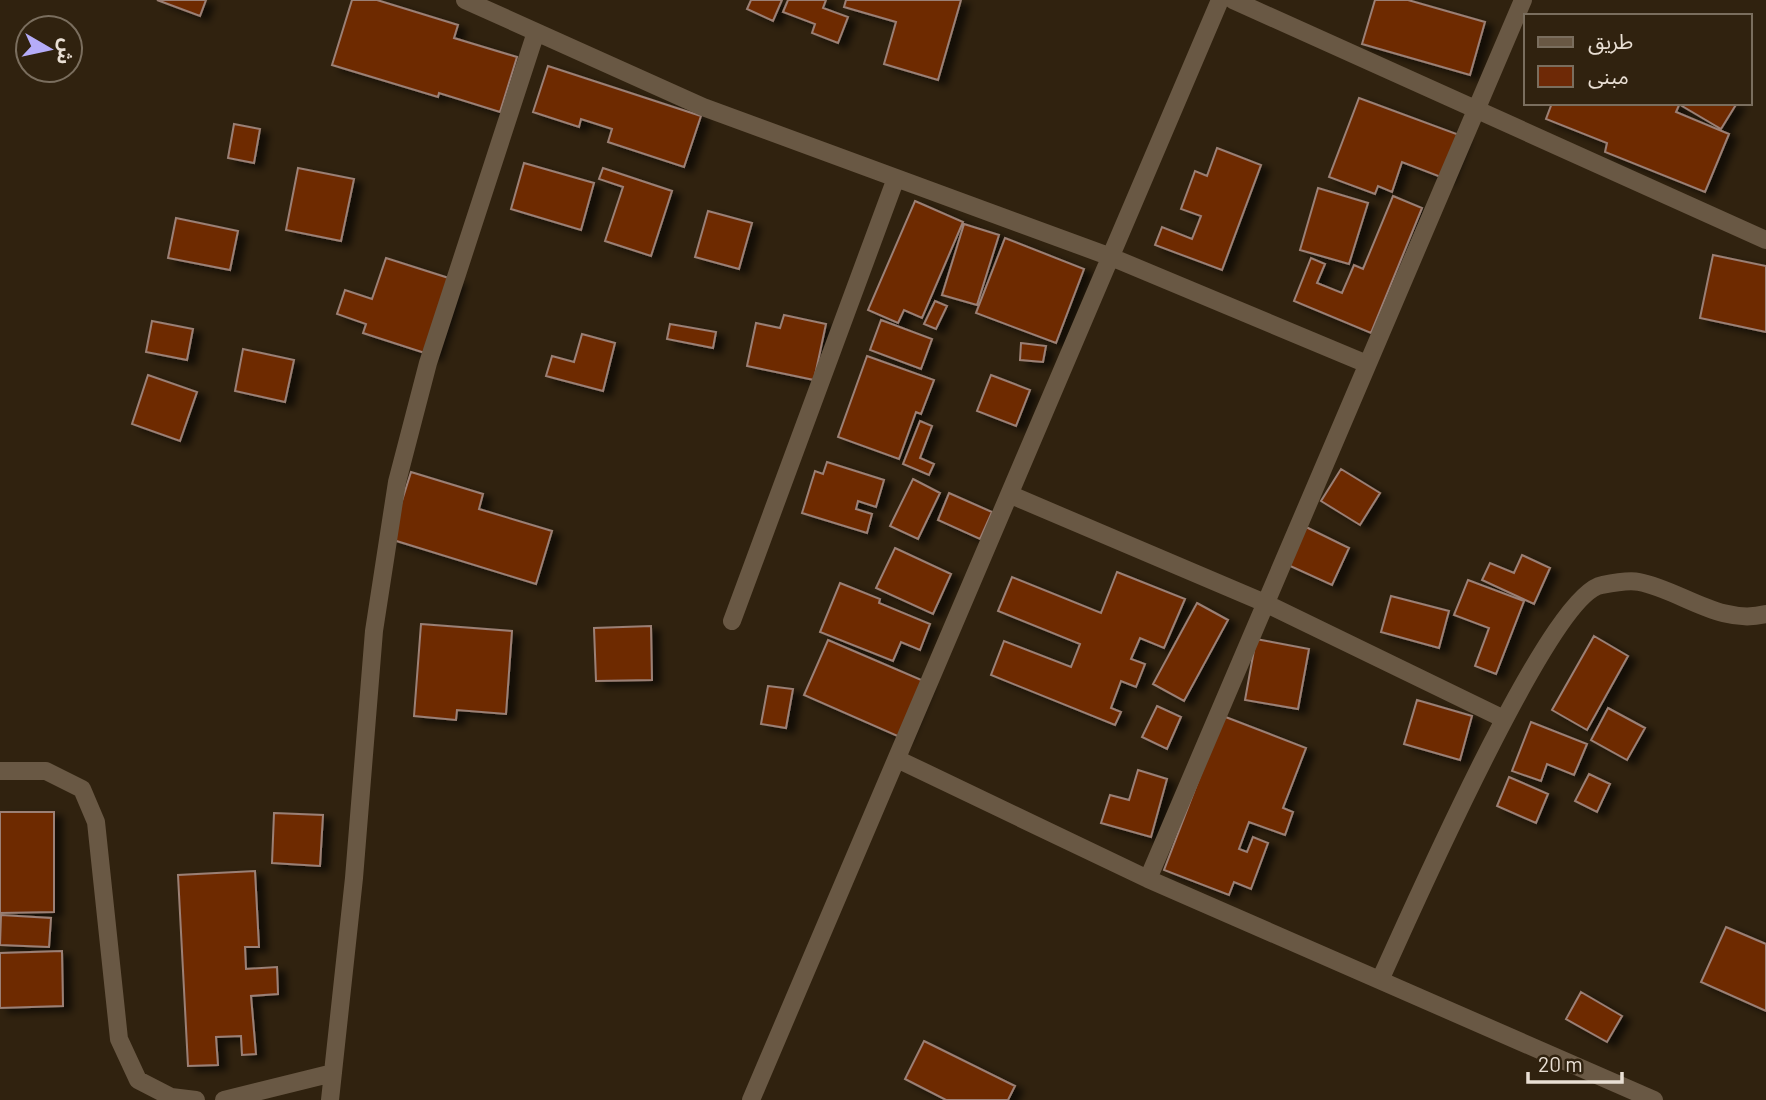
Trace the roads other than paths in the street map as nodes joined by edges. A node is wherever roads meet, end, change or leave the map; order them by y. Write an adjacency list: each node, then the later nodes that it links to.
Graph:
1 (465, 0): 5 (street)
2 (1220, 0): 9 (street)
3 (1233, 0): 6 (street)
4 (1523, 0): 6 (street)
5 (536, 32): 7 (street); 20 (street)
6 (1475, 109): 8 (street); 10 (street)
7 (896, 178): 9 (street); 14 (street)
8 (1766, 240)
9 (1111, 257): 10 (street); 11 (street)
10 (1367, 364): 12 (street)
11 (1011, 495): 12 (street); 16 (street)
12 (1265, 603): 15 (street); 18 (street)
13 (1766, 614): 15 (street)
14 (732, 621)
15 (1504, 719): 19 (street)
16 (899, 760): 18 (street); 24 (street)
17 (0, 771): 21 (street)
18 (1148, 879): 19 (street)
19 (1380, 980): 25 (street)
20 (333, 1073): 22 (street); 23 (street)
21 (196, 1100)
22 (224, 1100)
23 (330, 1100)
24 (751, 1100)
25 (1654, 1100)

